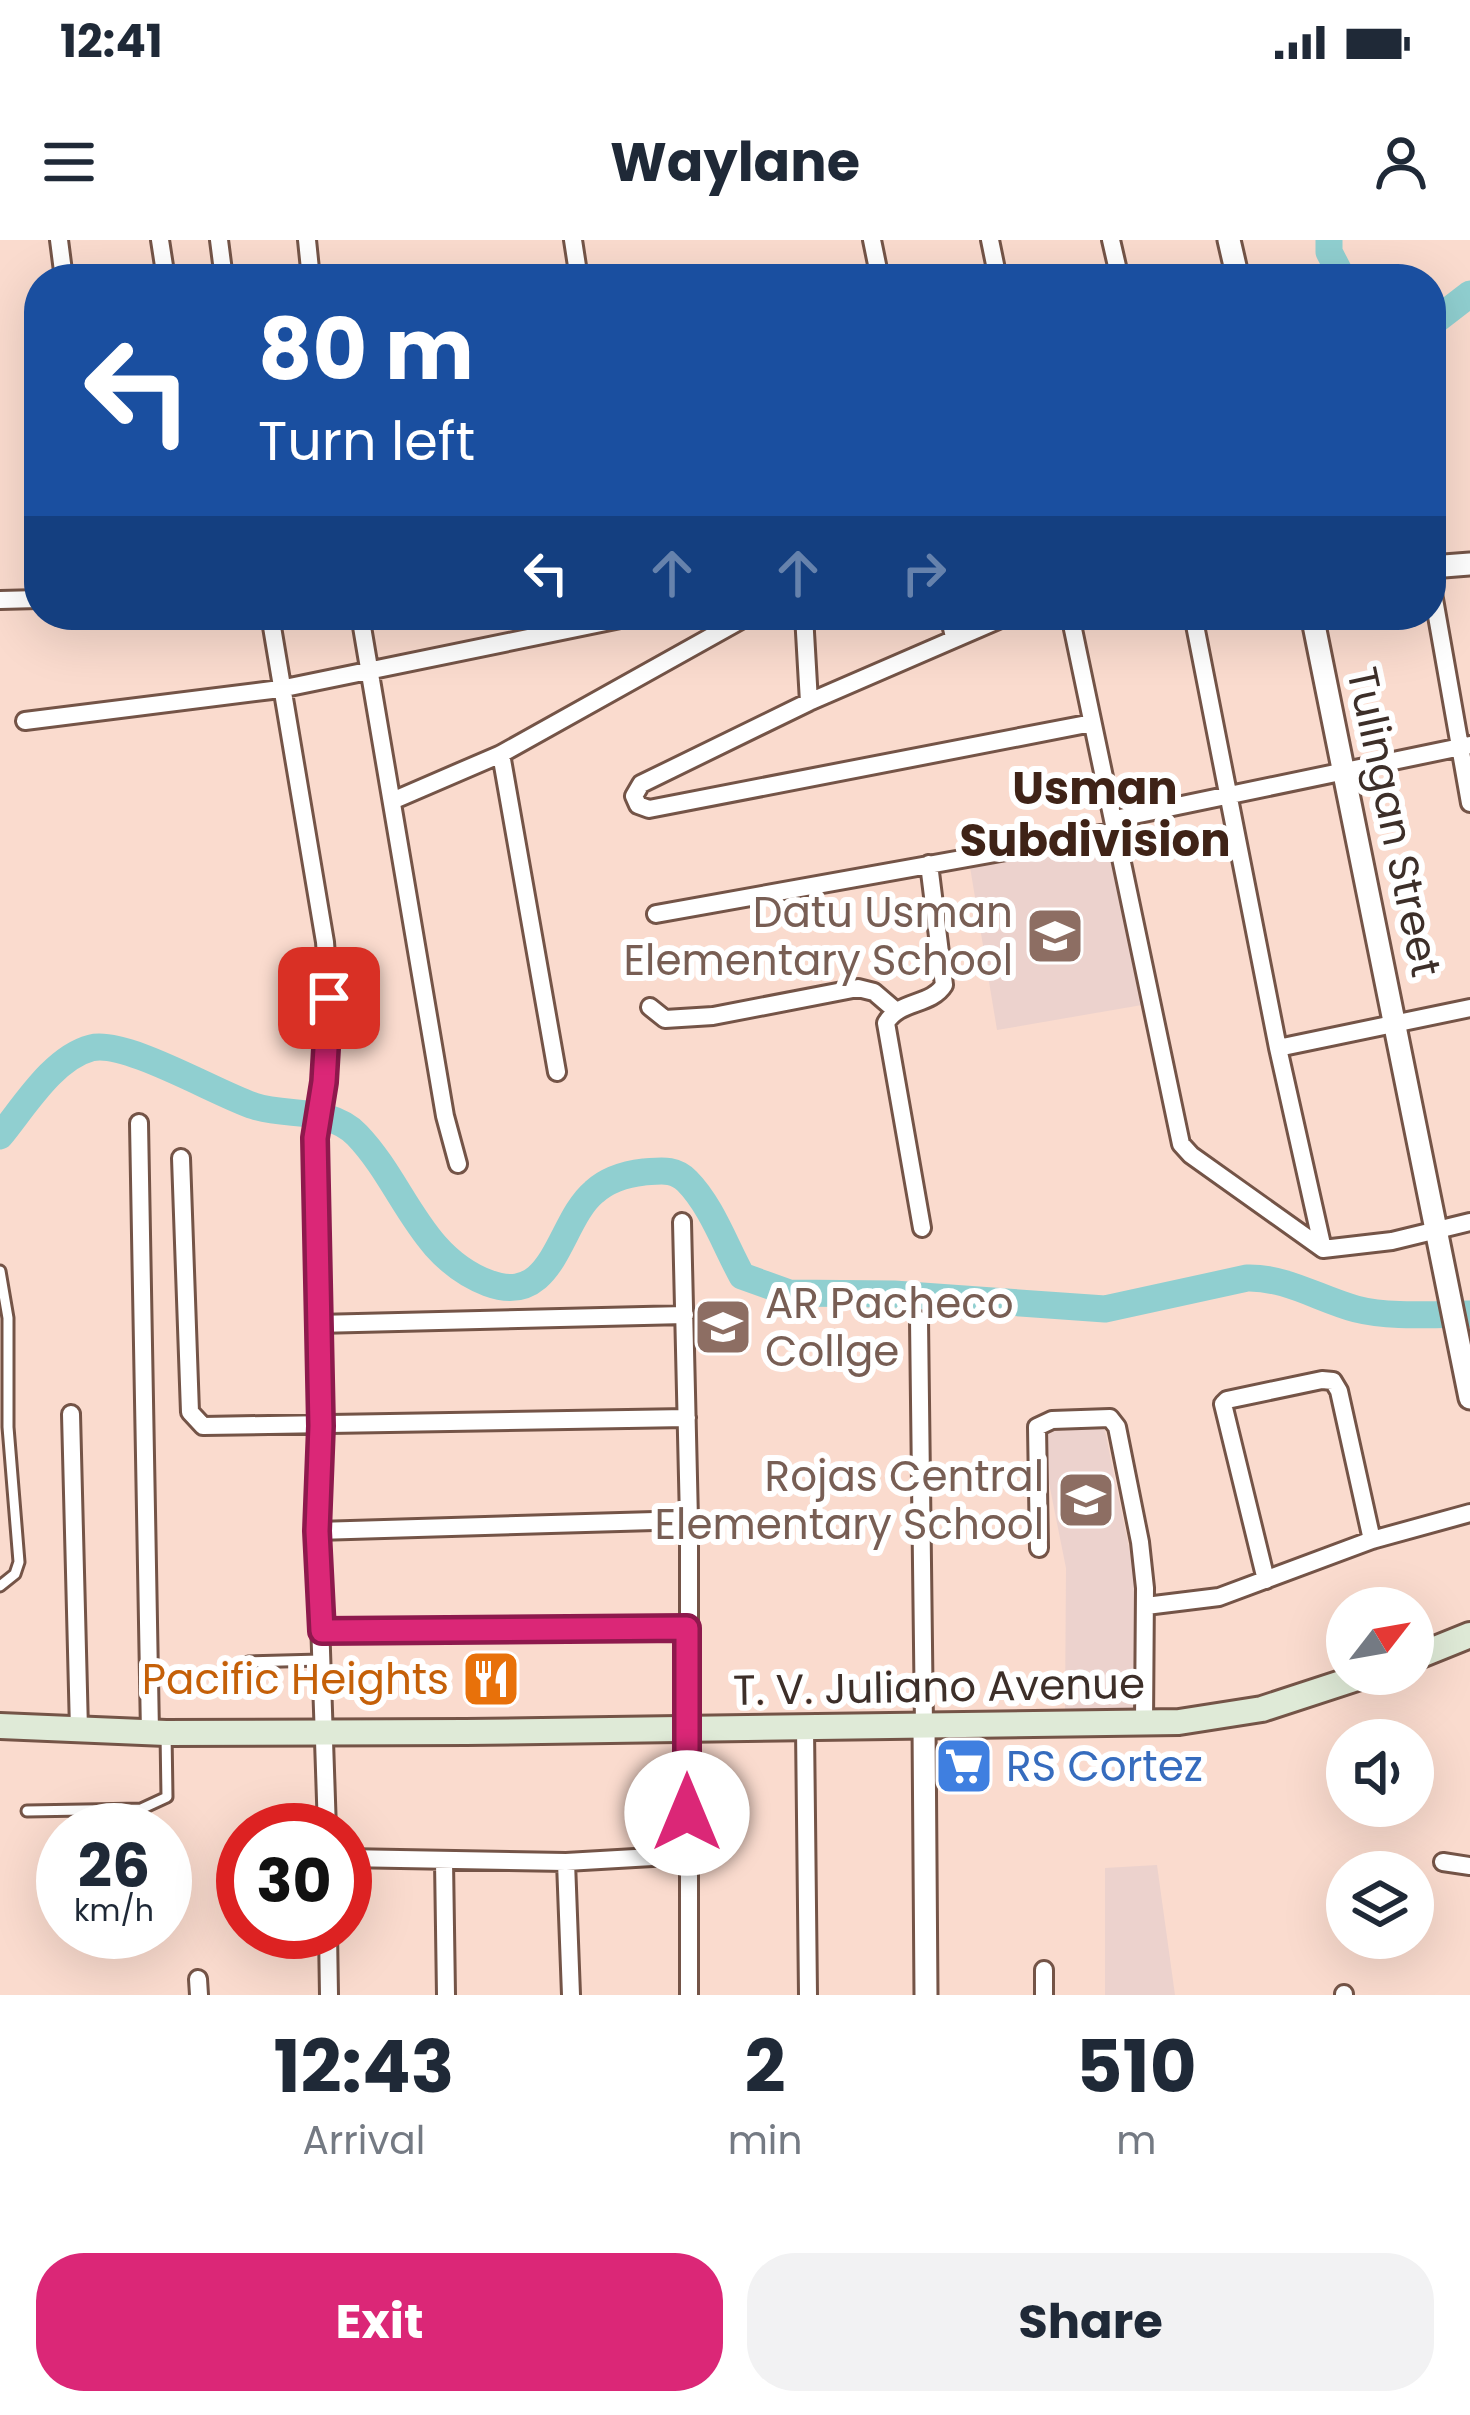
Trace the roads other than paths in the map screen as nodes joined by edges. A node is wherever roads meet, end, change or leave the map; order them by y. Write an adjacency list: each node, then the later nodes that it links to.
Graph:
1 (271, 630): 14 (street)
2 (362, 630): 13 (street)
3 (563, 630): 13 (street)
4 (723, 630): 19 (street)
5 (805, 630): 15 (street)
6 (952, 630): 12 (street)
7 (973, 630): 12 (street)
8 (1073, 630): 17 (street)
9 (1196, 630): 21 (street)
10 (1315, 630): 20 (street, Tulingan Street)
11 (1441, 630): 18 (street)
12 (954, 638): 15 (street)
13 (368, 668): 14 (street); 22 (street)
14 (280, 689): 16 (street); 44 (street)
15 (809, 703): 17 (street)
16 (26, 721)
17 (1092, 723): 24 (street)
18 (1464, 746): 20 (street); 23 (street)
19 (501, 754): 22 (street); 32 (street)
20 (1343, 772): 21 (street); 30 (street, Tulingan Street)
21 (1231, 797): 24 (street); 31 (street)
22 (392, 801): 35 (street)
23 (1470, 803)
24 (1116, 825): 25 (street); 40 (street)
25 (929, 864): 26 (street); 29 (street)
26 (656, 914)
27 (650, 1006): 29 (street)
28 (1470, 1008): 30 (street)
29 (895, 1010): 38 (street)
30 (1395, 1024): 31 (street); 39 (street, Tulingan Street)
31 (1278, 1048): 40 (street)
32 (557, 1072)
33 (139, 1123): 72 (street)
34 (181, 1158): 48 (street)
35 (458, 1164)
36 (682, 1222): 42 (street)
37 (1470, 1222): 39 (street)
38 (922, 1228)
39 (1437, 1230): 40 (street); 45 (street, Tulingan Street)
40 (1323, 1249)
41 (0, 1271): 49 (lane)
42 (685, 1315): 44 (street); 47 (street)
43 (920, 1320): 67 (street)
44 (317, 1324): 48 (street)
45 (1470, 1398)
46 (71, 1414): 70 (street)
47 (687, 1418): 48 (street); 51 (street)
48 (321, 1426): 52 (street)
49 (4, 1427): 56 (lane)
50 (1470, 1513): 53 (street)
51 (688, 1520): 52 (street); 58 (street)
52 (317, 1531): 59 (street)
53 (1372, 1540): 55 (street); 55 (street)
54 (1039, 1548): 57 (street)
55 (1266, 1580): 57 (street)
56 (0, 1586)
57 (1146, 1606): 65 (street)
58 (687, 1628): 59 (street); 69 (street)
59 (322, 1631): 62 (street)
60 (1470, 1635): 61 (main road)
61 (1434, 1650)
62 (324, 1660): 63 (lane); 71 (street)
63 (248, 1662)
64 (1326, 1688): 65 (main road, T. V. Juliano Avenue)
65 (1144, 1723): 67 (main road, T. V. Juliano Avenue)
66 (0, 1726): 70 (main road, T. V. Juliano Avenue)
67 (924, 1726): 68 (main road, T. V. Juliano Avenue); 88 (street)
68 (805, 1728): 69 (main road, T. V. Juliano Avenue); 87 (street)
69 (687, 1729): 71 (main road, T. V. Juliano Avenue); 75 (street)
70 (79, 1730): 72 (main road, T. V. Juliano Avenue)
71 (325, 1732): 72 (main road, T. V. Juliano Avenue); 73 (street)
72 (158, 1733): 74 (lane)
73 (326, 1803)
74 (27, 1811)
75 (687, 1855): 78 (street); 86 (street)
76 (372, 1859): 77 (street)
77 (444, 1861): 78 (street); 84 (street)
78 (566, 1862): 85 (street)
79 (1443, 1862): 80 (street)
80 (1470, 1866)
81 (328, 1959): 83 (street)
82 (1044, 1970): 89 (street)
83 (329, 1995)
84 (446, 1995)
85 (571, 1995)
86 (689, 1995)
87 (808, 1995)
88 (926, 1995)
89 (1044, 1995)

